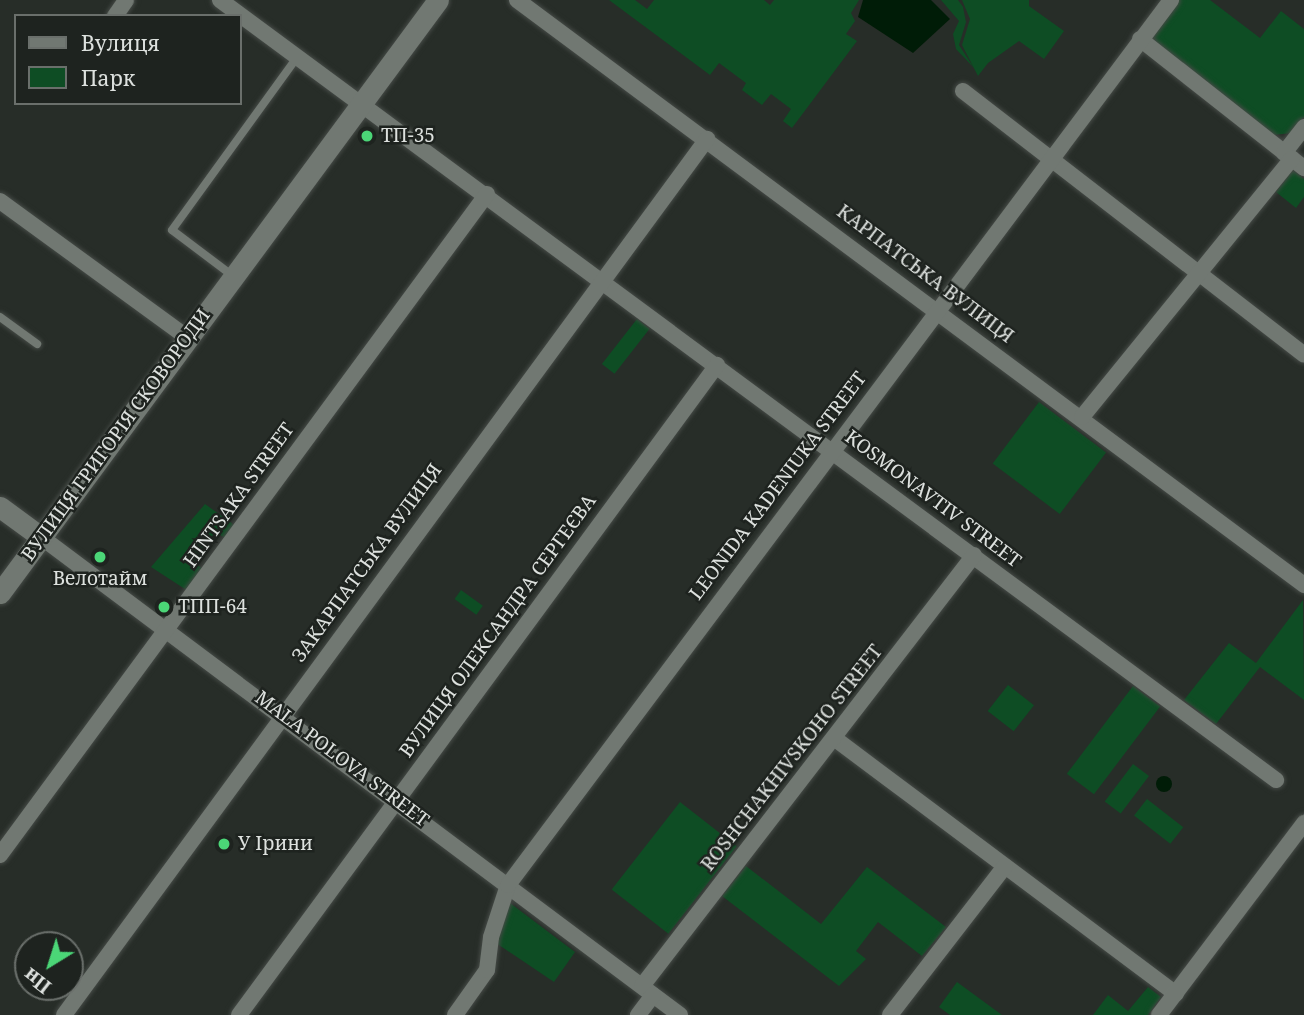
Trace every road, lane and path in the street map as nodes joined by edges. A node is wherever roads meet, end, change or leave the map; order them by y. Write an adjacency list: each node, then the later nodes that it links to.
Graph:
1 (220, 0): 5 (street, KOSMONAVTIV STREET)
2 (438, 0): 10 (main road, ВУЛИЦЯ ГРИГОРІЯ СКОВОРОДИ)
3 (517, 0): 12 (street, КАРПАТСЬКА ВУЛИЦЯ)
4 (1171, 0): 7 (street, LEONIDA KADENIUKA STREET)
5 (240, 14)
6 (242, 16): 8 (street, KOSMONAVTIV STREET)
7 (1140, 39): 13 (street, LEONIDA KADENIUKA STREET); 14 (street)
8 (298, 56): 10 (street, KOSMONAVTIV STREET); 18 (lane)
9 (963, 92): 13 (street)
10 (362, 102): 15 (street, KOSMONAVTIV STREET); 18 (main road, ВУЛИЦЯ ГРИГОРІЯ СКОВОРОДИ)
11 (1304, 127): 14 (street)
12 (707, 139): 19 (street, ЗАКАРПАТСЬКА ВУЛИЦЯ); 20 (street, КАРПАТСЬКА ВУЛИЦЯ)
13 (1050, 158): 17 (street); 20 (street, LEONIDA KADENIUKA STREET)
14 (1293, 160): 17 (street)
15 (487, 194): 19 (street, KOSMONAVTIV STREET); 33 (street, HINTSAKA STREET)
16 (0, 201): 22 (street)
17 (1199, 273): 24 (street); 26 (street)
18 (233, 276): 22 (main road, ВУЛИЦЯ ГРИГОРІЯ СКОВОРОДИ)
19 (603, 279): 25 (street, KOSMONAVTIV STREET); 34 (street, ЗАКАРПАТСЬКА ВУЛИЦЯ)
20 (938, 309): 26 (street, КАРПАТСЬКА ВУЛИЦЯ); 27 (street, LEONIDA KADENIUKA STREET)
21 (0, 317): 23 (lane)
22 (188, 338): 29 (main road, ВУЛИЦЯ ГРИГОРІЯ СКОВОРОДИ)
23 (37, 344)
24 (1304, 355)
25 (717, 365): 27 (street, KOSMONAVTIV STREET); 37 (street, ВУЛИЦЯ ОЛЕКСАНДРА СЕРГЕЄВА)
26 (1082, 417): 31 (street, КАРПАТСЬКА ВУЛИЦЯ)
27 (831, 449): 30 (street, KOSMONAVTIV STREET); 41 (street, LEONIDA KADENIUKA STREET)
28 (0, 508): 29 (main road, MALA POLOVA STREET)
29 (41, 537): 32 (main road, ВУЛИЦЯ ГРИГОРІЯ СКОВОРОДИ); 33 (street, MALA POLOVA STREET)
30 (974, 555): 35 (street, ROSHCHAKHIVSKOHO STREET); 36 (street, KOSMONAVTIV STREET)
31 (1304, 585)
32 (0, 593)
33 (166, 628): 34 (street, MALA POLOVA STREET); 39 (street, HINTSAKA STREET)
34 (283, 713): 37 (street, MALA POLOVA STREET); 44 (street, ЗАКАРПАТСЬКА ВУЛИЦЯ)
35 (834, 738): 40 (street); 42 (street, ROSHCHAKHIVSKOHO STREET)
36 (1276, 780)
37 (396, 799): 41 (street, MALA POLOVA STREET); 45 (street, ВУЛИЦЯ ОЛЕКСАНДРА СЕРГЕЄВА)
38 (1304, 823): 43 (street)
39 (0, 855)
40 (1005, 866): 43 (street); 49 (street)
41 (508, 885): 42 (street, MALA POLOVA STREET); 46 (street, LEONIDA KADENIUKA STREET)
42 (648, 991): 47 (street, ROSHCHAKHIVSKOHO STREET); 48 (street, MALA POLOVA STREET)
43 (1176, 994): 50 (street)
44 (64, 1015)
45 (239, 1015)
46 (454, 1015)
47 (638, 1015)
48 (680, 1015)
49 (890, 1015)
50 (1160, 1015)

